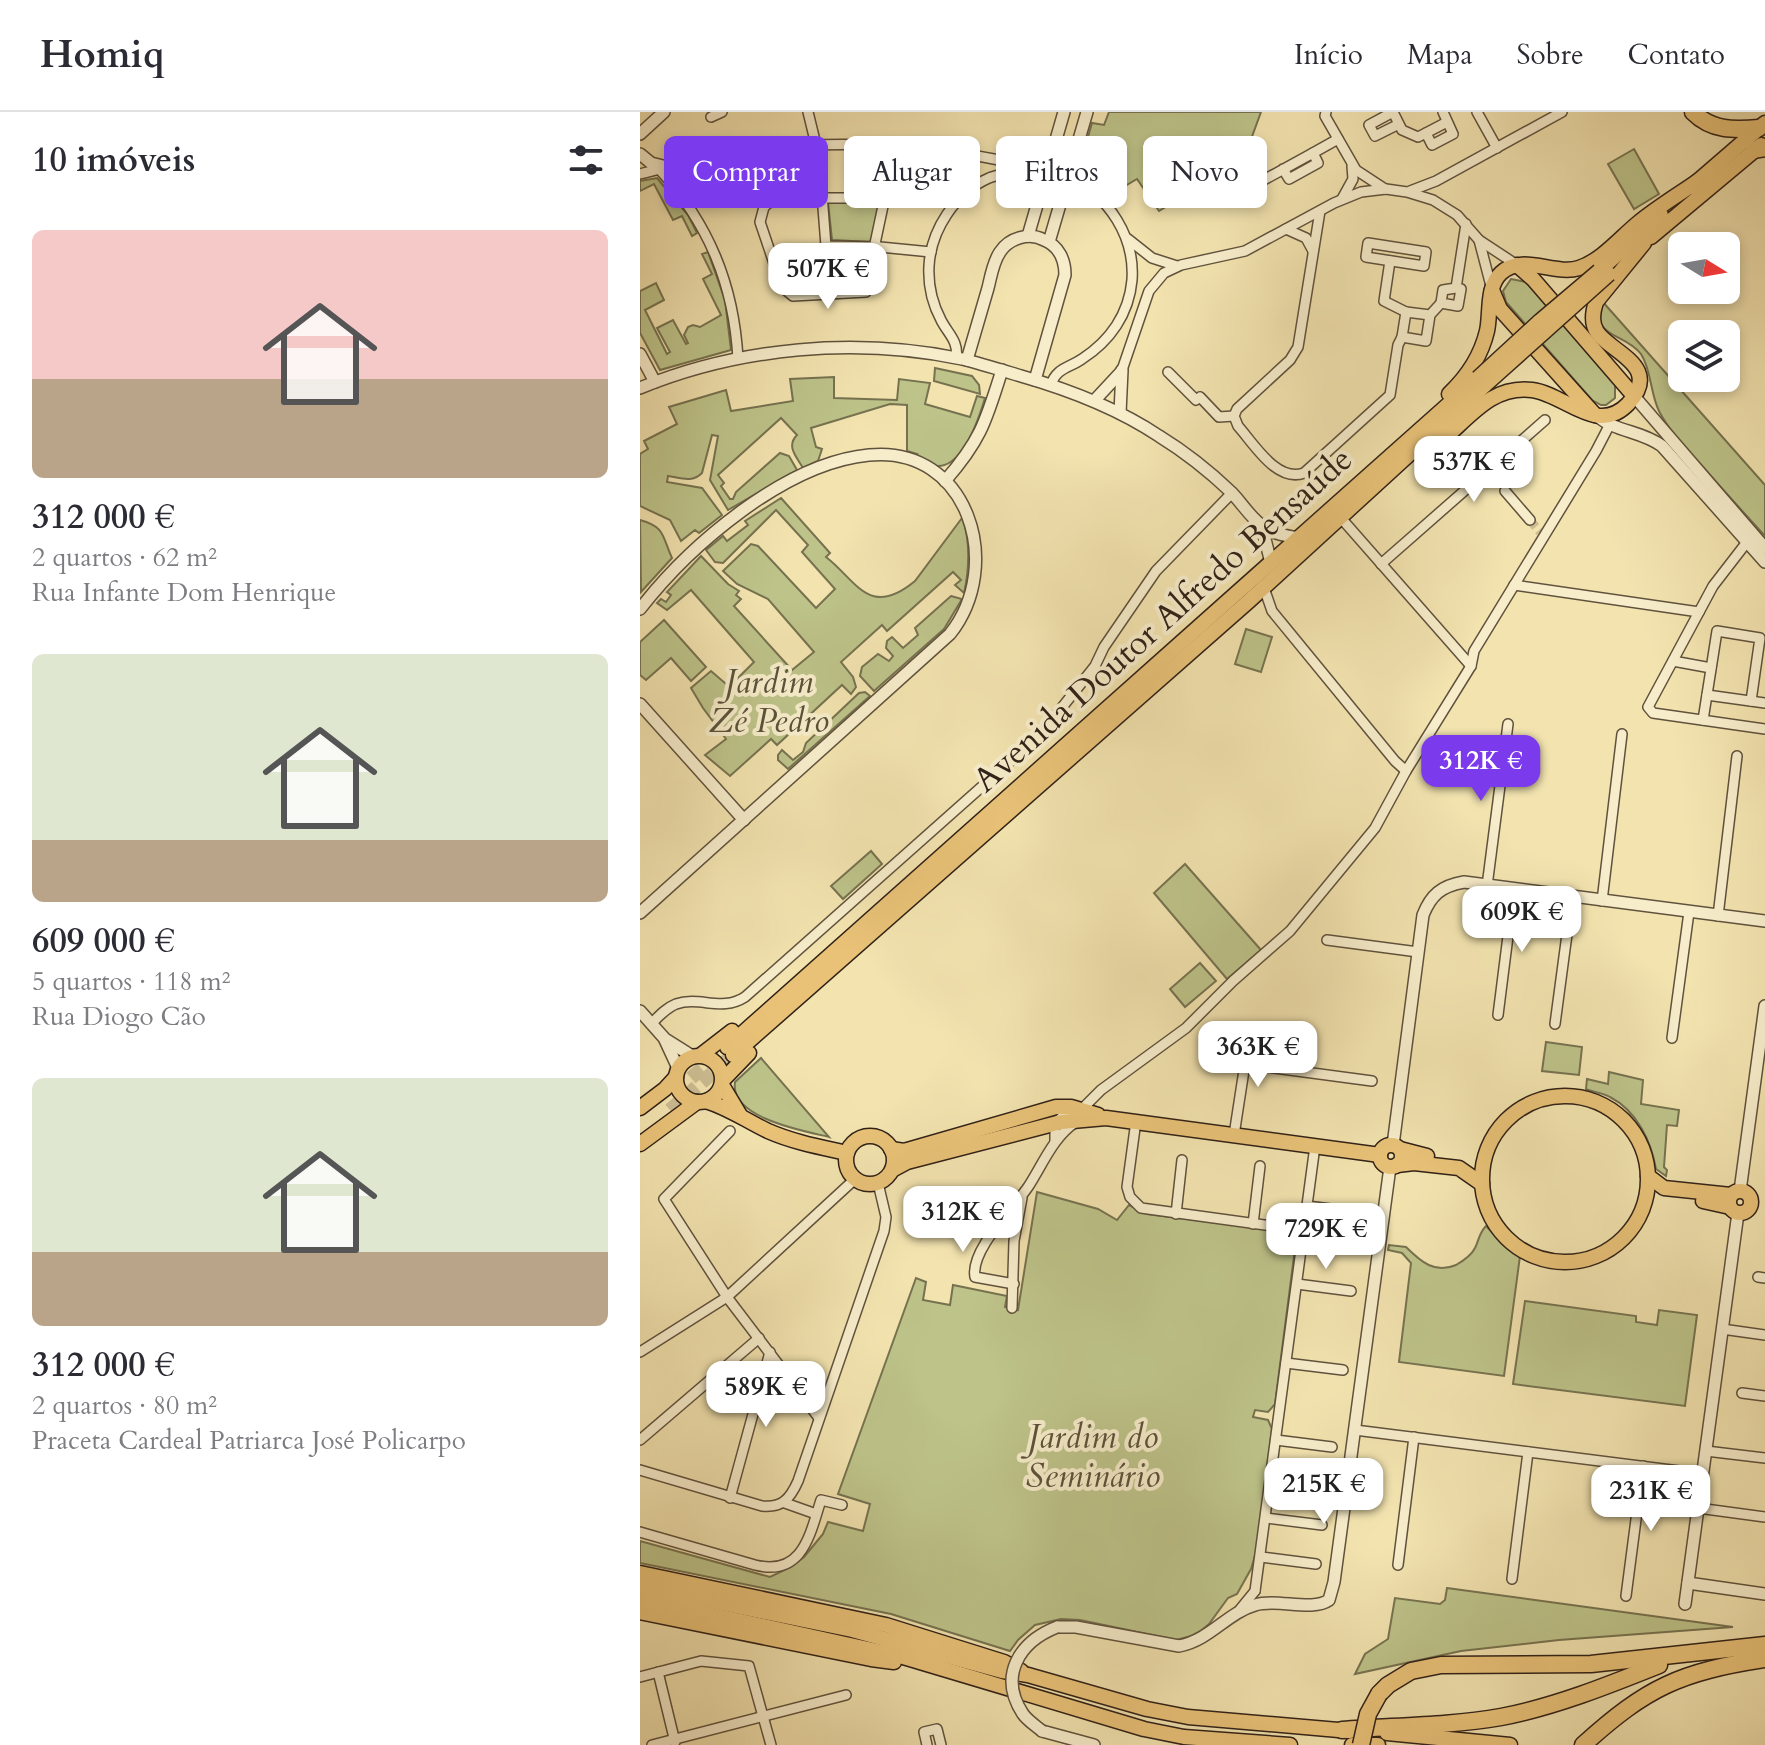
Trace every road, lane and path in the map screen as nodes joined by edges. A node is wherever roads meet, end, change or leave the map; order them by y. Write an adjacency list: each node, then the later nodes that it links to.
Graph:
1 (664, 112): 13 (street)
2 (722, 112): 10 (street)
3 (808, 112): 14 (street)
4 (1064, 112): 15 (street)
5 (1087, 112): 16 (street)
6 (1326, 112): 18 (street)
7 (1562, 112): 20 (street)
8 (1693, 112): 17 (highway)
9 (1481, 113): 20 (street)
10 (711, 117)
11 (1445, 117): 12 (street)
12 (1399, 124)
13 (640, 134)
14 (815, 136)
15 (1054, 136)
16 (1080, 136)
17 (1762, 138): 31 (main road, Avenida Doutor Alfredo Bensaúde); 48 (main road, Avenida Doutor Alfredo Bensaúde)
18 (1338, 139): 24 (street); 30 (street)
19 (828, 145): 22 (street)
20 (1497, 148): 33 (street)
21 (640, 154): 26 (street); 27 (street)
22 (988, 157): 23 (street); 29 (street)
23 (996, 159)
24 (1352, 166): 32 (street); 35 (street)
25 (664, 167): 26 (street)
26 (661, 168): 27 (street); 65 (street)
27 (640, 172)
28 (996, 176): 29 (street)
29 (989, 178): 50 (street)
30 (1267, 178)
31 (1698, 181): 54 (main road); 57 (main road, Avenida Doutor Alfredo Bensaúde)
32 (1386, 189): 33 (street); 35 (street)
33 (1407, 192): 42 (street)
34 (828, 198): 49 (street)
35 (1342, 199): 41 (street)
36 (764, 208): 49 (street)
37 (823, 208): 49 (street)
38 (1034, 208): 45 (street)
39 (1059, 208): 47 (street)
40 (1108, 208): 44 (street)
41 (1320, 211): 43 (street); 51 (street)
42 (1466, 224): 46 (street); 56 (street)
43 (1286, 229): 51 (street); 55 (street)
44 (1124, 233): 55 (street); 73 (street)
45 (1028, 236): 47 (street); 66 (street)
46 (1479, 240): 52 (street); 54 (street)
47 (1049, 242): 70 (street)
48 (1644, 243): 57 (main road, Avenida Doutor Alfredo Bensaúde); 75 (main road)
49 (874, 246): 50 (street)
50 (931, 252): 66 (street)
51 (1313, 254): 78 (street)
52 (1481, 255): 56 (street); 59 (street)
53 (1390, 261): 53 (street); 61 (street)
54 (1517, 265): 59 (main road); 75 (main road)
55 (1177, 266): 68 (street)
56 (1459, 266): 58 (street)
57 (1606, 271): 72 (main road, Avenida Doutor Alfredo Bensaúde, bridge)
58 (1456, 288): 60 (street); 60 (street)
59 (1492, 290): 81 (main road); 86 (main road)
60 (1441, 303): 62 (street)
61 (1406, 312): 62 (street); 63 (street)
62 (1430, 315): 63 (street)
63 (1402, 337): 78 (street)
64 (640, 354): 71 (street)
65 (738, 359): 66 (street); 71 (street)
66 (961, 359): 67 (street)
67 (1002, 370): 70 (street); 88 (street)
68 (1122, 370): 76 (street); 77 (street)
69 (1168, 372): 78 (street)
70 (1035, 380): 73 (street)
71 (655, 382): 74 (street)
72 (1482, 382): 84 (main road, Avenida Doutor Alfredo Bensaúde); 86 (main road, Avenida Doutor Alfredo Bensaúde)
73 (1051, 385): 76 (street)
74 (640, 388)
75 (1634, 396): 81 (main road); 96 (street)
76 (1094, 401): 77 (street)
77 (1120, 413): 90 (street)
78 (1234, 416)
79 (1465, 419): 81 (main road); 82 (main road); 82 (street)
80 (1545, 420): 85 (street)
81 (1603, 421): 95 (street); 100 (street)
82 (1440, 442): 84 (main road)
83 (1480, 459): 85 (street)
84 (1402, 464): 91 (main road, Avenida Doutor Alfredo Bensaúde)
85 (1489, 469): 87 (street); 99 (street)
86 (1369, 475): 94 (main road, Avenida Doutor Alfredo Bensaúde)
87 (1497, 478)
88 (945, 481): 103 (street); 119 (street)
89 (1507, 490): 92 (street)
90 (1232, 493): 93 (street); 134 (street)
91 (1341, 518): 99 (street); 101 (main road, Avenida Doutor Alfredo Bensaúde)
92 (1531, 518)
93 (1262, 527): 94 (street); 98 (street)
94 (1299, 538): 98 (main road, Avenida Doutor Alfredo Bensaúde)
95 (1747, 542): 97 (street); 105 (street)
96 (1765, 548)
97 (1765, 562)
98 (1271, 563): 120 (main road, Avenida Doutor Alfredo Bensaúde)
99 (1381, 564): 107 (street)
100 (1514, 585): 105 (street); 107 (street)
101 (1264, 588): 102 (main road, Avenida Doutor Alfredo Bensaúde); 104 (street)
102 (1250, 600): 104 (street); 120 (main road, Avenida Doutor Alfredo Bensaúde)
103 (640, 609)
104 (1272, 611): 118 (street)
105 (1699, 612): 106 (street)
106 (1673, 661): 108 (street); 113 (street)
107 (1471, 666): 118 (street)
108 (1711, 668): 109 (street); 110 (street)
109 (1707, 695): 110 (street); 113 (street)
110 (1751, 701): 111 (street)
111 (1765, 703)
112 (640, 704): 119 (street)
113 (1703, 720): 115 (street)
114 (1508, 724): 121 (street)
115 (1765, 729)
116 (1622, 734): 124 (street)
117 (1737, 756): 127 (street)
118 (1406, 771): 148 (street)
119 (744, 820): 126 (street)
120 (926, 878): 139 (main road, Avenida Doutor Alfredo Bensaúde); 140 (main road, Avenida Doutor Alfredo Bensaúde); 144 (main road, Avenida Doutor Alfredo Bensaúde)
121 (1487, 886): 122 (street); 130 (street)
122 (1514, 889): 123 (street); 133 (street)
123 (1572, 897): 124 (street); 135 (street)
124 (1602, 901): 125 (street)
125 (1689, 912): 127 (street); 137 (street)
126 (640, 913)
127 (1718, 916): 128 (street)
128 (1765, 921)
129 (1327, 940): 130 (street)
130 (1418, 952): 160 (street)
131 (1765, 1006): 169 (street)
132 (640, 1011): 134 (street)
133 (1498, 1015)
134 (651, 1024): 138 (street)
135 (1555, 1024)
136 (1249, 1038): 141 (street)
137 (1672, 1038)
138 (665, 1039): 140 (street); 142 (street)
139 (730, 1051)
140 (696, 1056): 142 (main road); 144 (main road)
141 (1245, 1064): 143 (street); 154 (street)
142 (677, 1072): 145 (main road); 146 (main road)
143 (1372, 1081)
144 (722, 1082): 145 (main road); 147 (main road)
145 (702, 1102): 147 (main road); 155 (main road)
146 (640, 1108)
147 (741, 1115): 158 (main road)
148 (1081, 1115): 150 (main road); 151 (street); 151 (main road)
149 (640, 1120): 153 (main road)
150 (1136, 1121): 154 (main road); 174 (street)
151 (1056, 1125): 157 (main road); 163 (main road); 168 (street)
152 (730, 1131): 182 (street)
153 (640, 1132)
154 (1234, 1135): 156 (main road)
155 (640, 1144)
156 (1315, 1146): 160 (main road); 172 (street)
157 (891, 1149): 158 (main road); 163 (main road)
158 (847, 1153): 165 (main road)
159 (1486, 1154): 160 (main road); 164 (main road); 167 (main road)
160 (1395, 1157): 167 (main road); 194 (street)
161 (1182, 1160): 174 (street)
162 (1260, 1166): 175 (street)
163 (892, 1170): 166 (main road)
164 (1648, 1176): 169 (main road); 170 (main road)
165 (855, 1179): 166 (main road); 182 (street)
166 (878, 1183): 193 (street)
167 (1482, 1184): 170 (main road)
168 (1025, 1192): 176 (street); 178 (street)
169 (1735, 1202): 170 (main road); 171 (main road); 184 (street)
170 (1644, 1204)
171 (1758, 1205)
172 (1307, 1206): 173 (street); 180 (street)
173 (1362, 1213)
174 (1176, 1214): 175 (street)
175 (1253, 1224): 177 (street)
176 (997, 1226): 178 (street); 179 (street)
177 (1279, 1227)
178 (1014, 1233): 179 (street)
179 (1014, 1284): 183 (street)
180 (1297, 1284): 181 (street); 189 (street)
181 (1351, 1291)
182 (727, 1297): 186 (street); 187 (street)
183 (1012, 1308)
184 (1722, 1329): 185 (street); 199 (street)
185 (1765, 1335)
186 (759, 1338): 188 (street); 196 (street)
187 (640, 1352)
188 (770, 1352): 193 (street); 205 (street)
189 (1286, 1363): 190 (street); 197 (street)
190 (1343, 1370)
191 (1742, 1393): 192 (street)
192 (1765, 1396)
193 (819, 1418): 206 (street)
194 (1355, 1430): 195 (street); 225 (street)
195 (1414, 1437): 200 (street); 216 (street)
196 (640, 1440)
197 (1276, 1440): 198 (street); 211 (street)
198 (1332, 1447)
199 (1706, 1451): 201 (street); 204 (street)
200 (1528, 1452): 202 (street); 218 (street)
201 (1765, 1458)
202 (1643, 1466): 204 (street); 223 (street)
203 (640, 1470): 205 (street)
204 (1703, 1474): 208 (street)
205 (730, 1498): 206 (street)
206 (785, 1503): 209 (street)
207 (842, 1505): 209 (street)
208 (1698, 1508): 210 (street); 219 (street)
209 (816, 1514): 213 (street)
210 (1765, 1517)
211 (1266, 1518): 212 (street); 214 (street)
212 (1322, 1525)
213 (640, 1532)
214 (1261, 1557): 215 (street); 221 (street)
215 (1316, 1564)
216 (1398, 1565)
217 (640, 1573): 236 (main road)
218 (1512, 1579)
219 (1688, 1583): 222 (street); 226 (street)
220 (640, 1586): 236 (main road)
221 (1255, 1591): 225 (street); 228 (street)
222 (1765, 1594)
223 (1626, 1596)
224 (640, 1599): 233 (main road)
225 (1262, 1603): 228 (street)
226 (1685, 1604)
227 (640, 1612): 233 (main road)
228 (1235, 1615): 246 (street, bridge)
229 (1765, 1645): 230 (highway)
230 (1682, 1655): 240 (highway); 249 (highway, bridge)
231 (1765, 1659): 232 (highway)
232 (1732, 1664): 234 (highway); 252 (highway)
233 (938, 1666): 247 (main road)
234 (1765, 1670)
235 (658, 1672): 237 (street); 239 (street); 241 (street)
236 (1028, 1675): 240 (main road)
237 (640, 1677)
238 (846, 1695): 239 (street)
239 (764, 1716): 241 (street); 243 (street)
240 (1342, 1730): 251 (main road)
241 (676, 1742): 242 (street)
242 (652, 1745)
243 (771, 1745)
244 (927, 1745): 245 (street)
245 (941, 1745)
246 (1094, 1745)
247 (1290, 1745)
248 (1352, 1745): 250 (main road)
249 (1361, 1745)
250 (1378, 1745)
251 (1510, 1745)
252 (1583, 1745)

